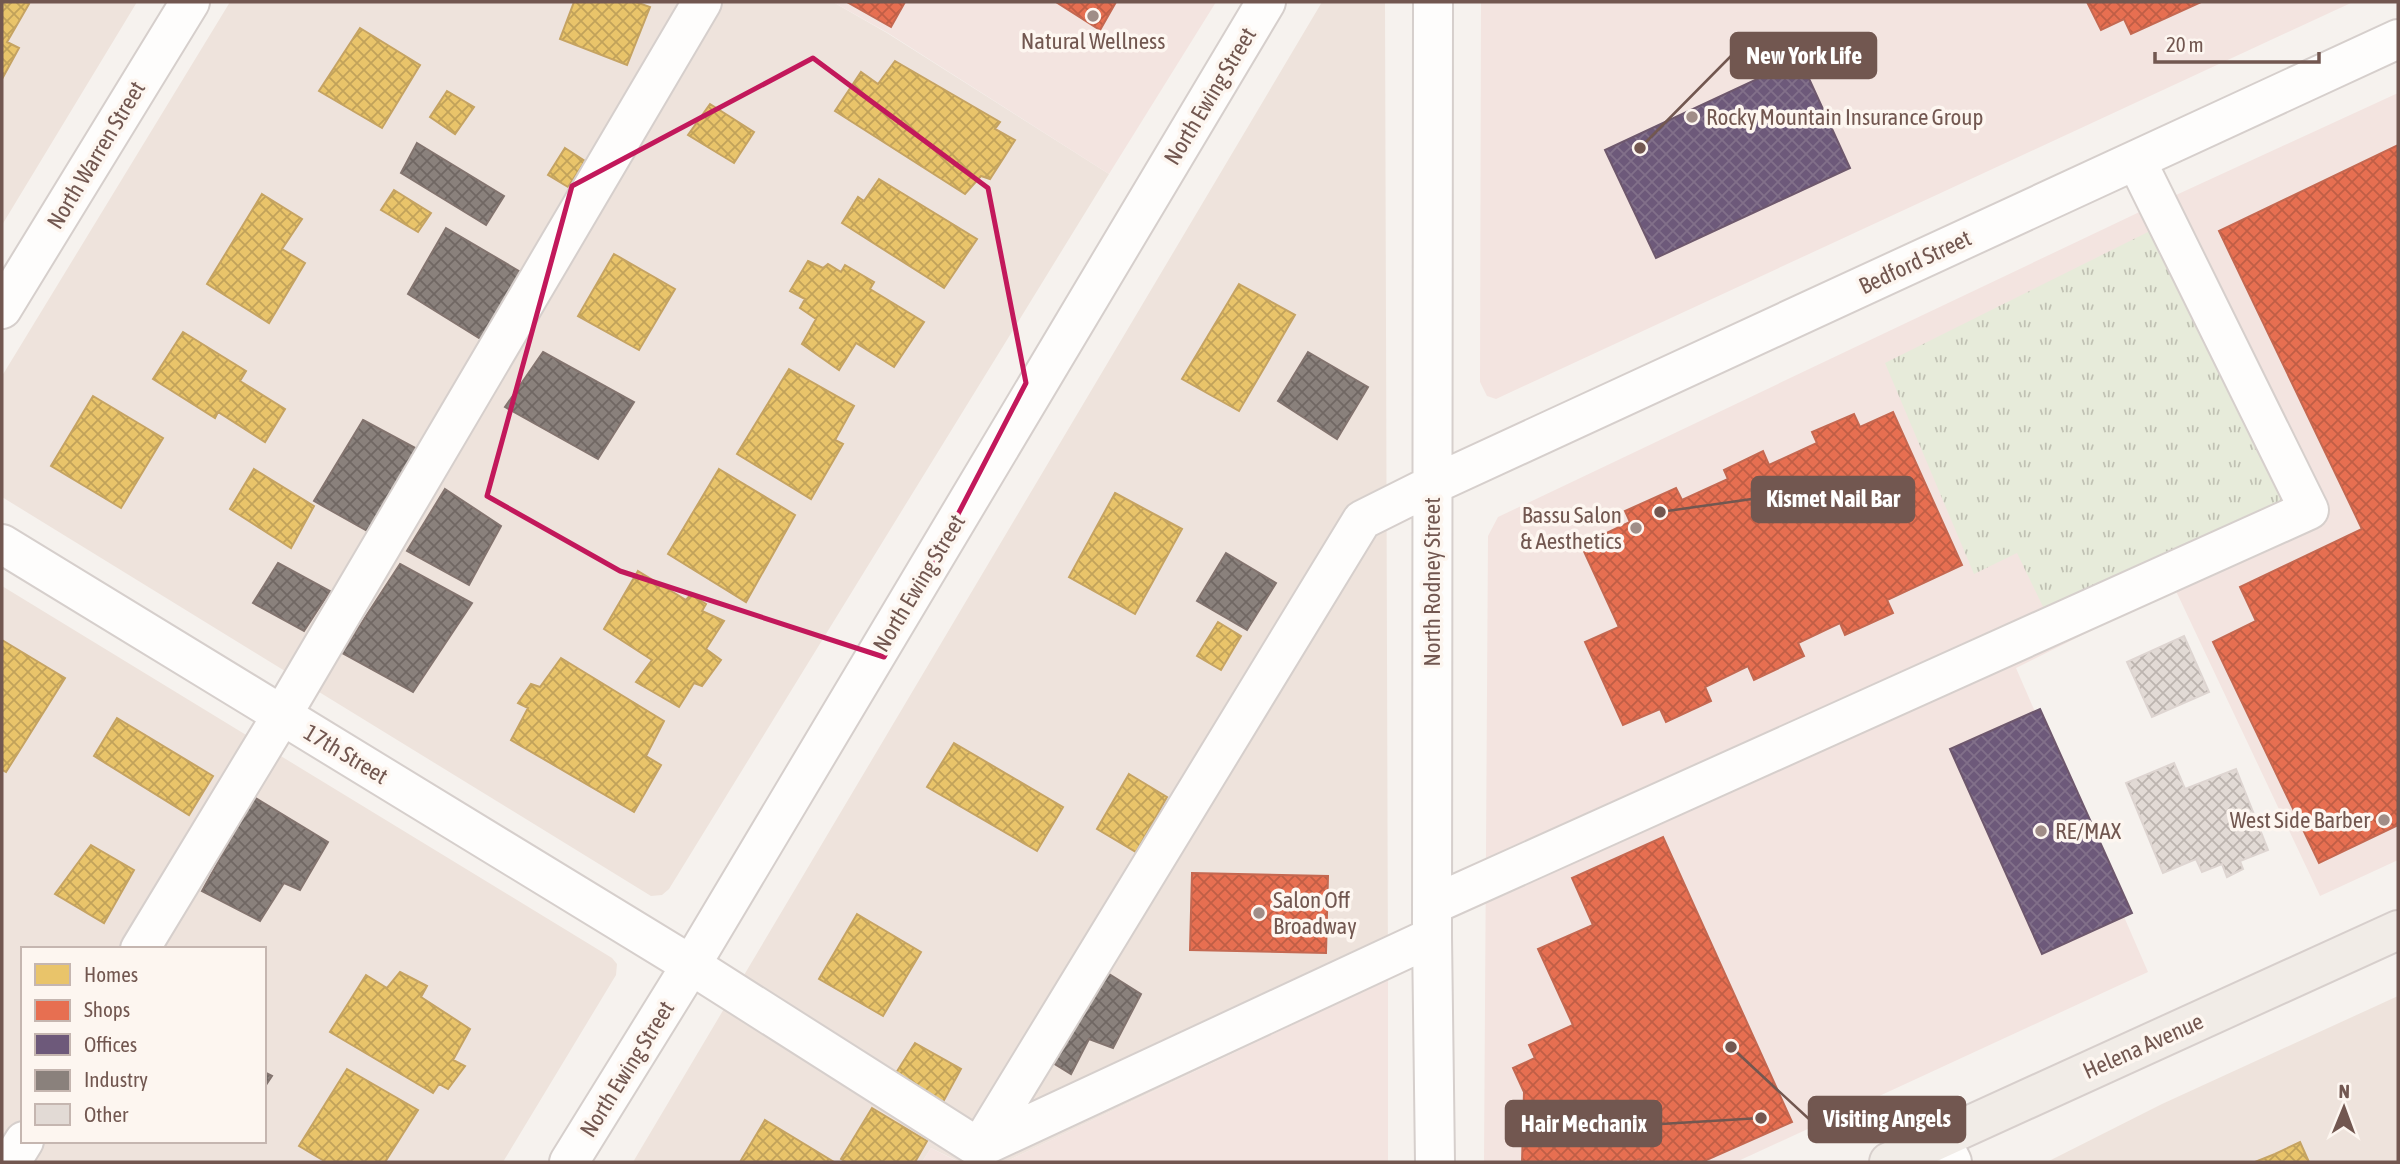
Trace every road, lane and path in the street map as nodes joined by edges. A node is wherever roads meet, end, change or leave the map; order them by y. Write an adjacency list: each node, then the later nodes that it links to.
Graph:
1 (190, 2): 7 (street, North Warren Street)
2 (702, 2): 10 (street)
3 (1266, 2): 14 (street, North Ewing Street)
4 (1433, 2): 8 (street, North Rodney Street)
5 (2398, 39): 6 (street, Bedford Street)
6 (2136, 160): 8 (street, Bedford Street); 11 (street)
7 (2, 309)
8 (1432, 485): 11 (street, North Rodney Street); 16 (street, Bedford Street)
9 (2, 544): 10 (street, 17th Street)
10 (282, 715): 13 (street); 14 (street, 17th Street)
11 (1432, 921): 16 (street); 20 (street, North Rodney Street)
12 (2398, 930): 17 (main road, Helena Avenue)
13 (141, 947)
14 (691, 965): 16 (street, 17th Street); 19 (street, North Ewing Street)
15 (23, 1143): 18 (street)
16 (979, 1148)
17 (1946, 1150): 21 (main road, Helena Avenue)
18 (11, 1162)
19 (569, 1162)
20 (1435, 1162)
21 (1889, 1162)

